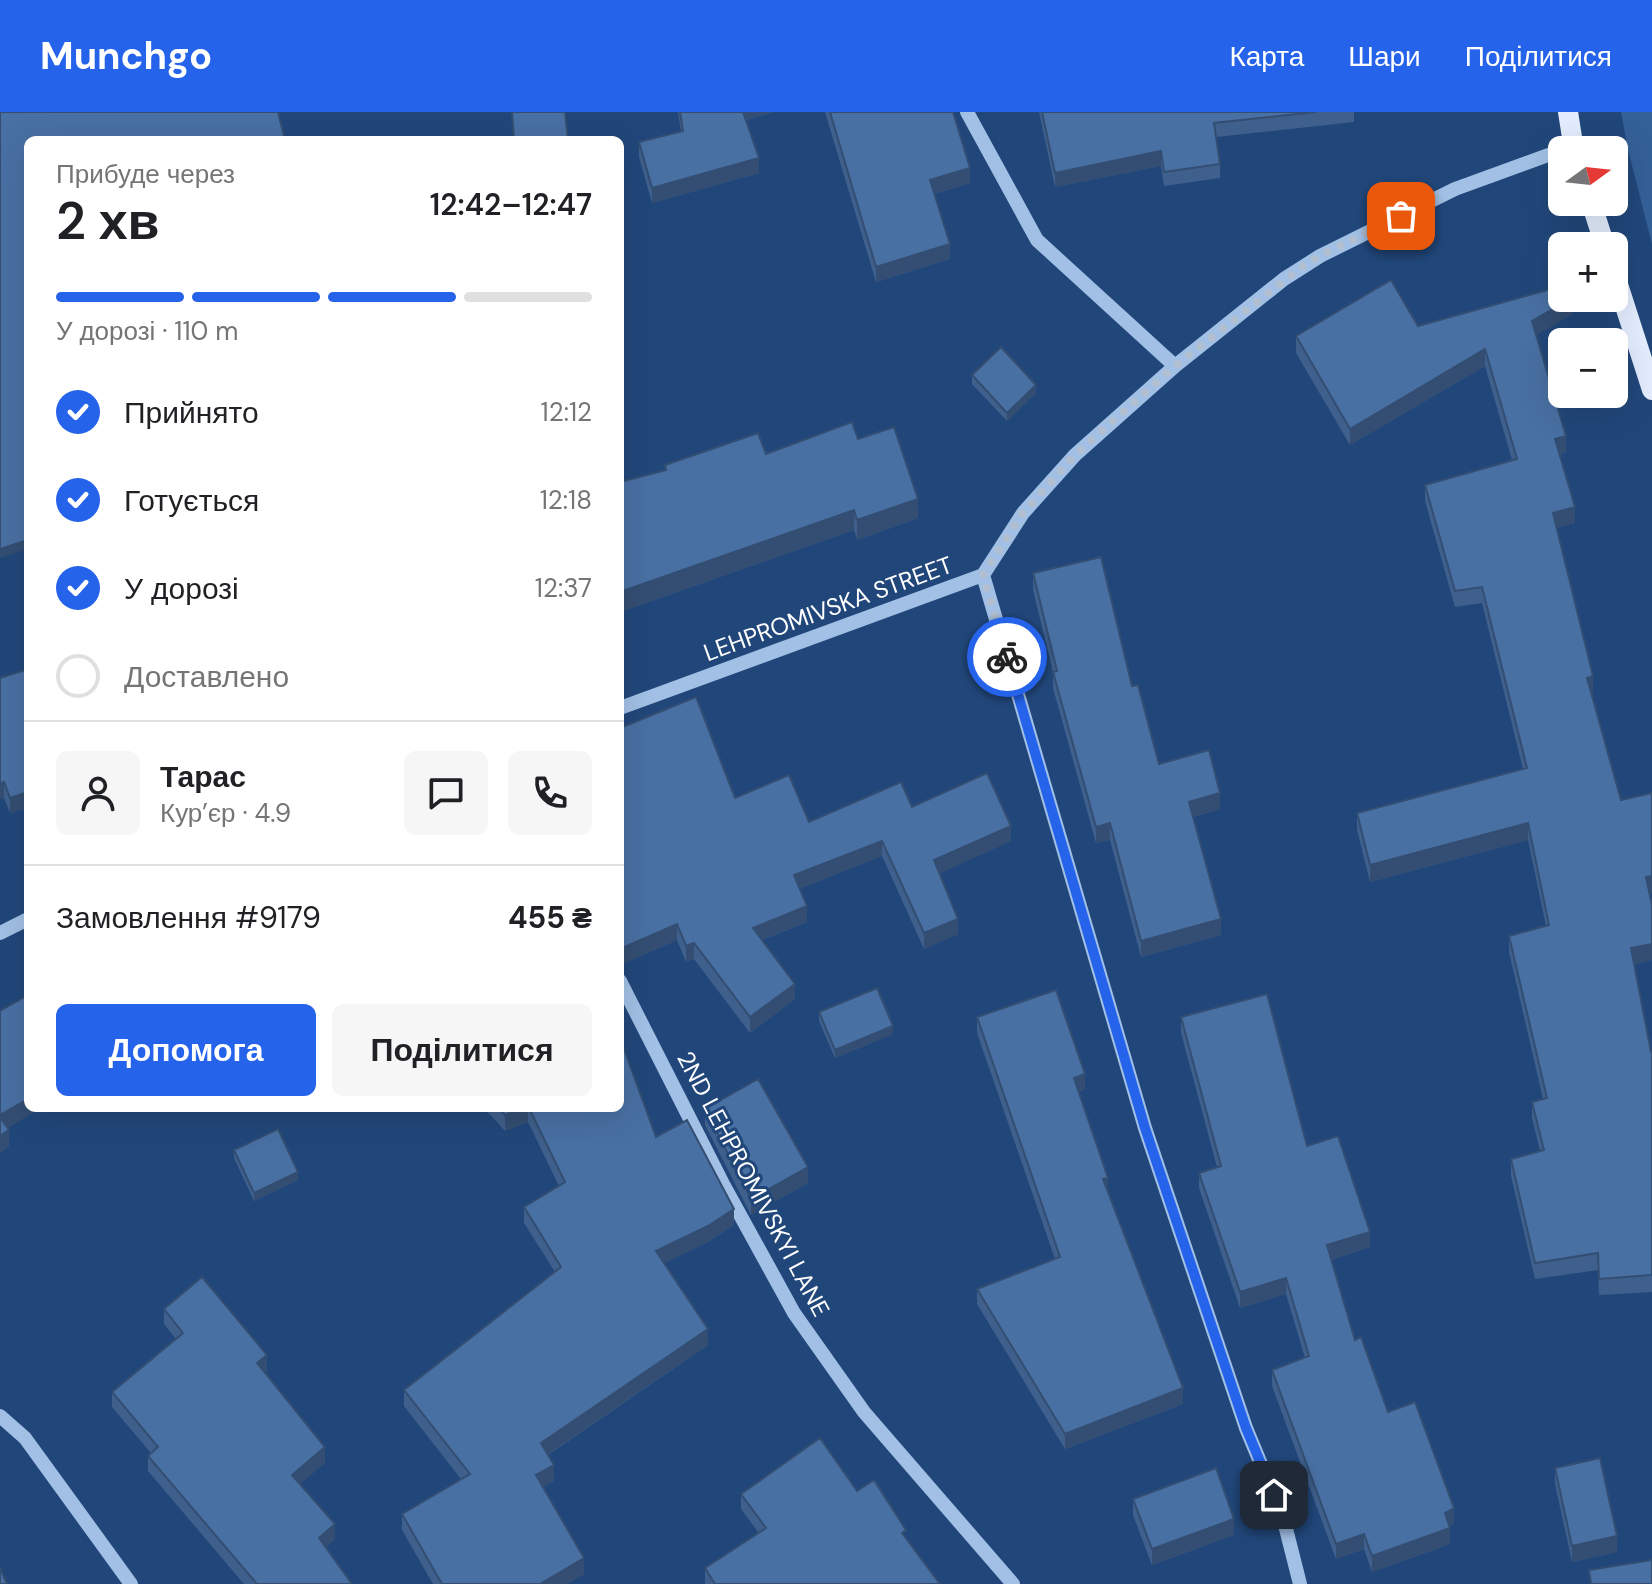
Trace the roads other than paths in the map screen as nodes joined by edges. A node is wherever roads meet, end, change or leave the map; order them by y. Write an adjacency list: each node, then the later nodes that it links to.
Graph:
1 (967, 112): 6 (street)
2 (1568, 112): 3 (main road)
3 (1572, 136)
4 (1548, 157): 6 (street, LEHPROMIVSKA STREET)
5 (1627, 312): 7 (main road)
6 (1175, 366): 8 (street, LEHPROMIVSKA STREET)
7 (1652, 390)
8 (983, 575): 9 (street, LEHPROMIVSKA STREET); 16 (street)
9 (624, 707)
10 (24, 921): 11 (street)
11 (0, 933)
12 (624, 989): 15 (street, 2ND LEHPROMIVSKYI LANE)
13 (0, 1416): 14 (street)
14 (131, 1584)
15 (1013, 1584)
16 (1300, 1584)

